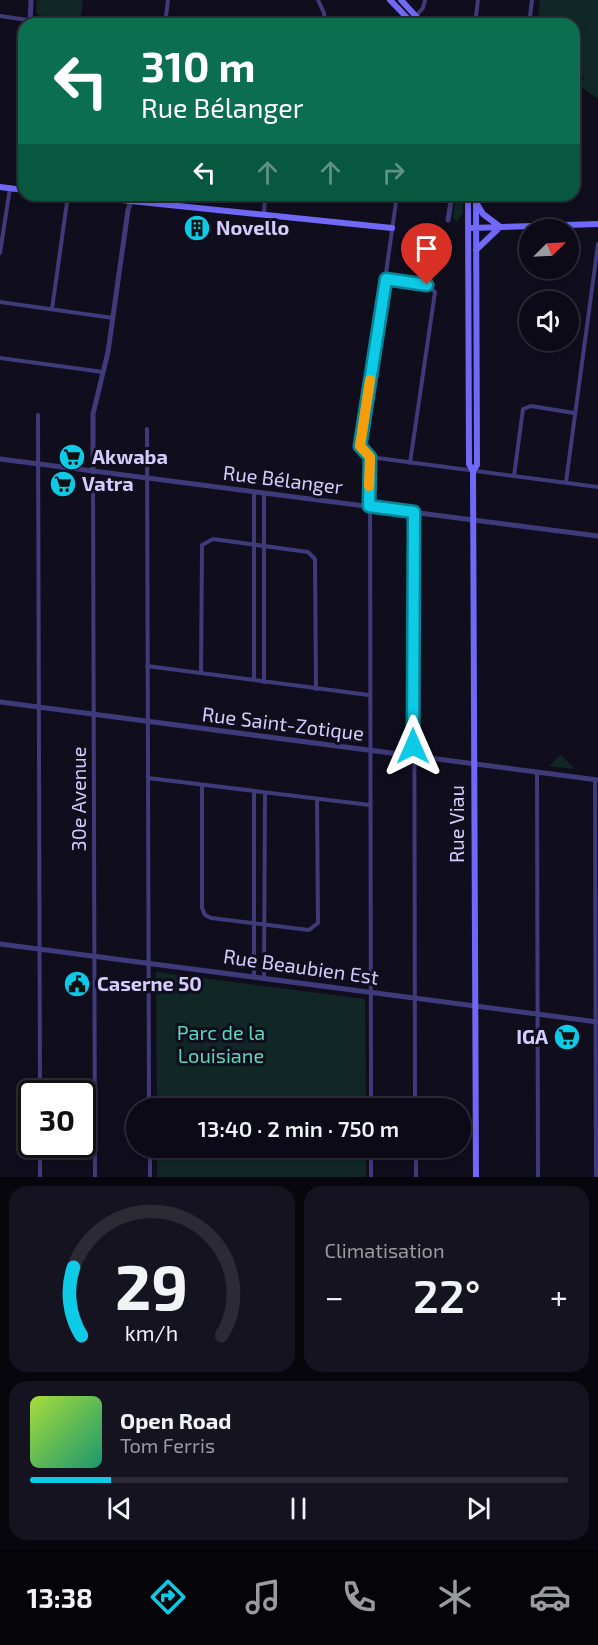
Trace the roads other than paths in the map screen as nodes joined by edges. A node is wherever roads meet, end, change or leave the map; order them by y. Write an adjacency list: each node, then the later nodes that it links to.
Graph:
1 (31, 0): 10 (street)
2 (168, 0): 11 (street)
3 (318, 0): 12 (street)
4 (390, 0): 13 (main road)
5 (401, 0): 14 (main road)
6 (425, 0): 15 (street)
7 (478, 0): 16 (street)
8 (532, 0): 17 (street)
9 (0, 16): 18 (street)
10 (29, 18)
11 (166, 18)
12 (324, 18)
13 (411, 18)
14 (412, 18)
15 (415, 18)
16 (476, 18)
17 (530, 18)
18 (18, 20)
19 (0, 188): 20 (main road)
20 (10, 188): 21 (main road); 40 (street)
21 (18, 189)
22 (67, 201): 43 (street)
23 (129, 201): 44 (street, 30e Avenue)
24 (160, 201): 31 (main road)
25 (265, 201): 31 (street)
26 (396, 201): 35 (street)
27 (451, 201): 32 (street)
28 (468, 201): 36 (main road)
29 (476, 201): 37 (main road)
30 (477, 201): 34 (main road)
31 (264, 215): 35 (main road)
32 (448, 220)
33 (598, 224): 34 (main road)
34 (500, 227): 37 (main road); 39 (main road)
35 (392, 228): 41 (street)
36 (468, 228): 37 (main road); 55 (main road)
37 (476, 228): 39 (main road)
38 (598, 244): 47 (street)
39 (476, 251): 55 (main road)
40 (0, 253)
41 (386, 279): 50 (street); 52 (street)
42 (0, 302): 43 (street)
43 (52, 309): 44 (street)
44 (113, 318): 46 (street, 30e Avenue)
45 (0, 358): 46 (street)
46 (104, 372): 54 (street, 30e Avenue)
47 (574, 413): 56 (street); 58 (street)
48 (38, 415): 53 (street)
49 (147, 429): 57 (street)
50 (370, 457): 52 (street); 62 (street)
51 (0, 459): 53 (street, Rue Bélanger)
52 (410, 463): 55 (street)
53 (38, 464): 54 (street, Rue Bélanger); 75 (street)
54 (93, 471): 57 (street, Rue Bélanger); 76 (street, 30e Avenue)
55 (473, 471): 56 (street); 64 (main road, Rue Viau)
56 (514, 476): 58 (street)
57 (148, 478): 60 (street, Rue Bélanger); 68 (street)
58 (566, 482): 59 (street)
59 (598, 487)
60 (254, 492): 61 (street, Rue Bélanger); 66 (street)
61 (264, 493): 62 (street, Rue Bélanger); 67 (street)
62 (369, 506): 63 (street, Rue Bélanger); 73 (street)
63 (414, 512): 64 (street, Rue Bélanger); 79 (street)
64 (474, 520): 65 (street, Rue Bélanger); 80 (main road, Rue Viau)
65 (598, 536)
66 (254, 544): 67 (street); 69 (street); 70 (street)
67 (264, 546): 71 (street); 72 (street)
68 (147, 666): 69 (street); 77 (street)
69 (201, 673): 70 (street)
70 (254, 680): 71 (street)
71 (264, 682): 72 (street)
72 (316, 688): 73 (street)
73 (369, 694): 78 (street)
74 (0, 702): 75 (street, Rue Saint-Zotique)
75 (39, 708): 76 (street, Rue Saint-Zotique); 92 (street)
76 (94, 714): 77 (street, Rue Saint-Zotique); 93 (street, 30e Avenue)
77 (148, 722): 78 (street, Rue Saint-Zotique); 82 (street)
78 (370, 750): 79 (street, Rue Saint-Zotique); 88 (street)
79 (414, 756): 80 (street, Rue Saint-Zotique); 98 (street)
80 (474, 764): 81 (street, Rue Saint-Zotique); 99 (main road, Rue Viau)
81 (537, 773): 83 (street, Rue Saint-Zotique); 100 (street)
82 (148, 778): 84 (street); 94 (street)
83 (597, 780): 101 (street)
84 (202, 785): 85 (street); 89 (street)
85 (254, 791): 86 (street); 89 (street)
86 (264, 793): 87 (street); 90 (street)
87 (317, 799): 88 (street); 90 (street)
88 (370, 805): 97 (street)
89 (255, 922): 90 (street); 95 (street)
90 (265, 924): 96 (street)
91 (0, 944): 92 (street, Rue Beaubien Est)
92 (40, 948): 93 (street, Rue Beaubien Est); 102 (street)
93 (94, 956): 94 (street, Rue Beaubien Est); 111 (street, 30e Avenue)
94 (148, 962): 95 (street, Rue Beaubien Est); 103 (street)
95 (254, 976): 96 (street, Rue Beaubien Est)
96 (264, 978): 97 (street, Rue Beaubien Est)
97 (370, 992): 98 (street, Rue Beaubien Est); 104 (street)
98 (415, 998): 99 (street, Rue Beaubien Est); 105 (street)
99 (474, 1006): 100 (street, Rue Beaubien Est); 115 (main road, Rue Viau)
100 (538, 1014): 101 (street, Rue Beaubien Est); 116 (street)
101 (597, 1022): 117 (street)
102 (40, 1080)
103 (149, 1098)
104 (371, 1098)
105 (416, 1098)
106 (40, 1158): 110 (street)
107 (150, 1158): 112 (street)
108 (371, 1158): 113 (street)
109 (416, 1158): 114 (street)
110 (40, 1177)
111 (95, 1177)
112 (150, 1177)
113 (371, 1177)
114 (416, 1177)
115 (476, 1177)
116 (538, 1177)
117 (596, 1177)

